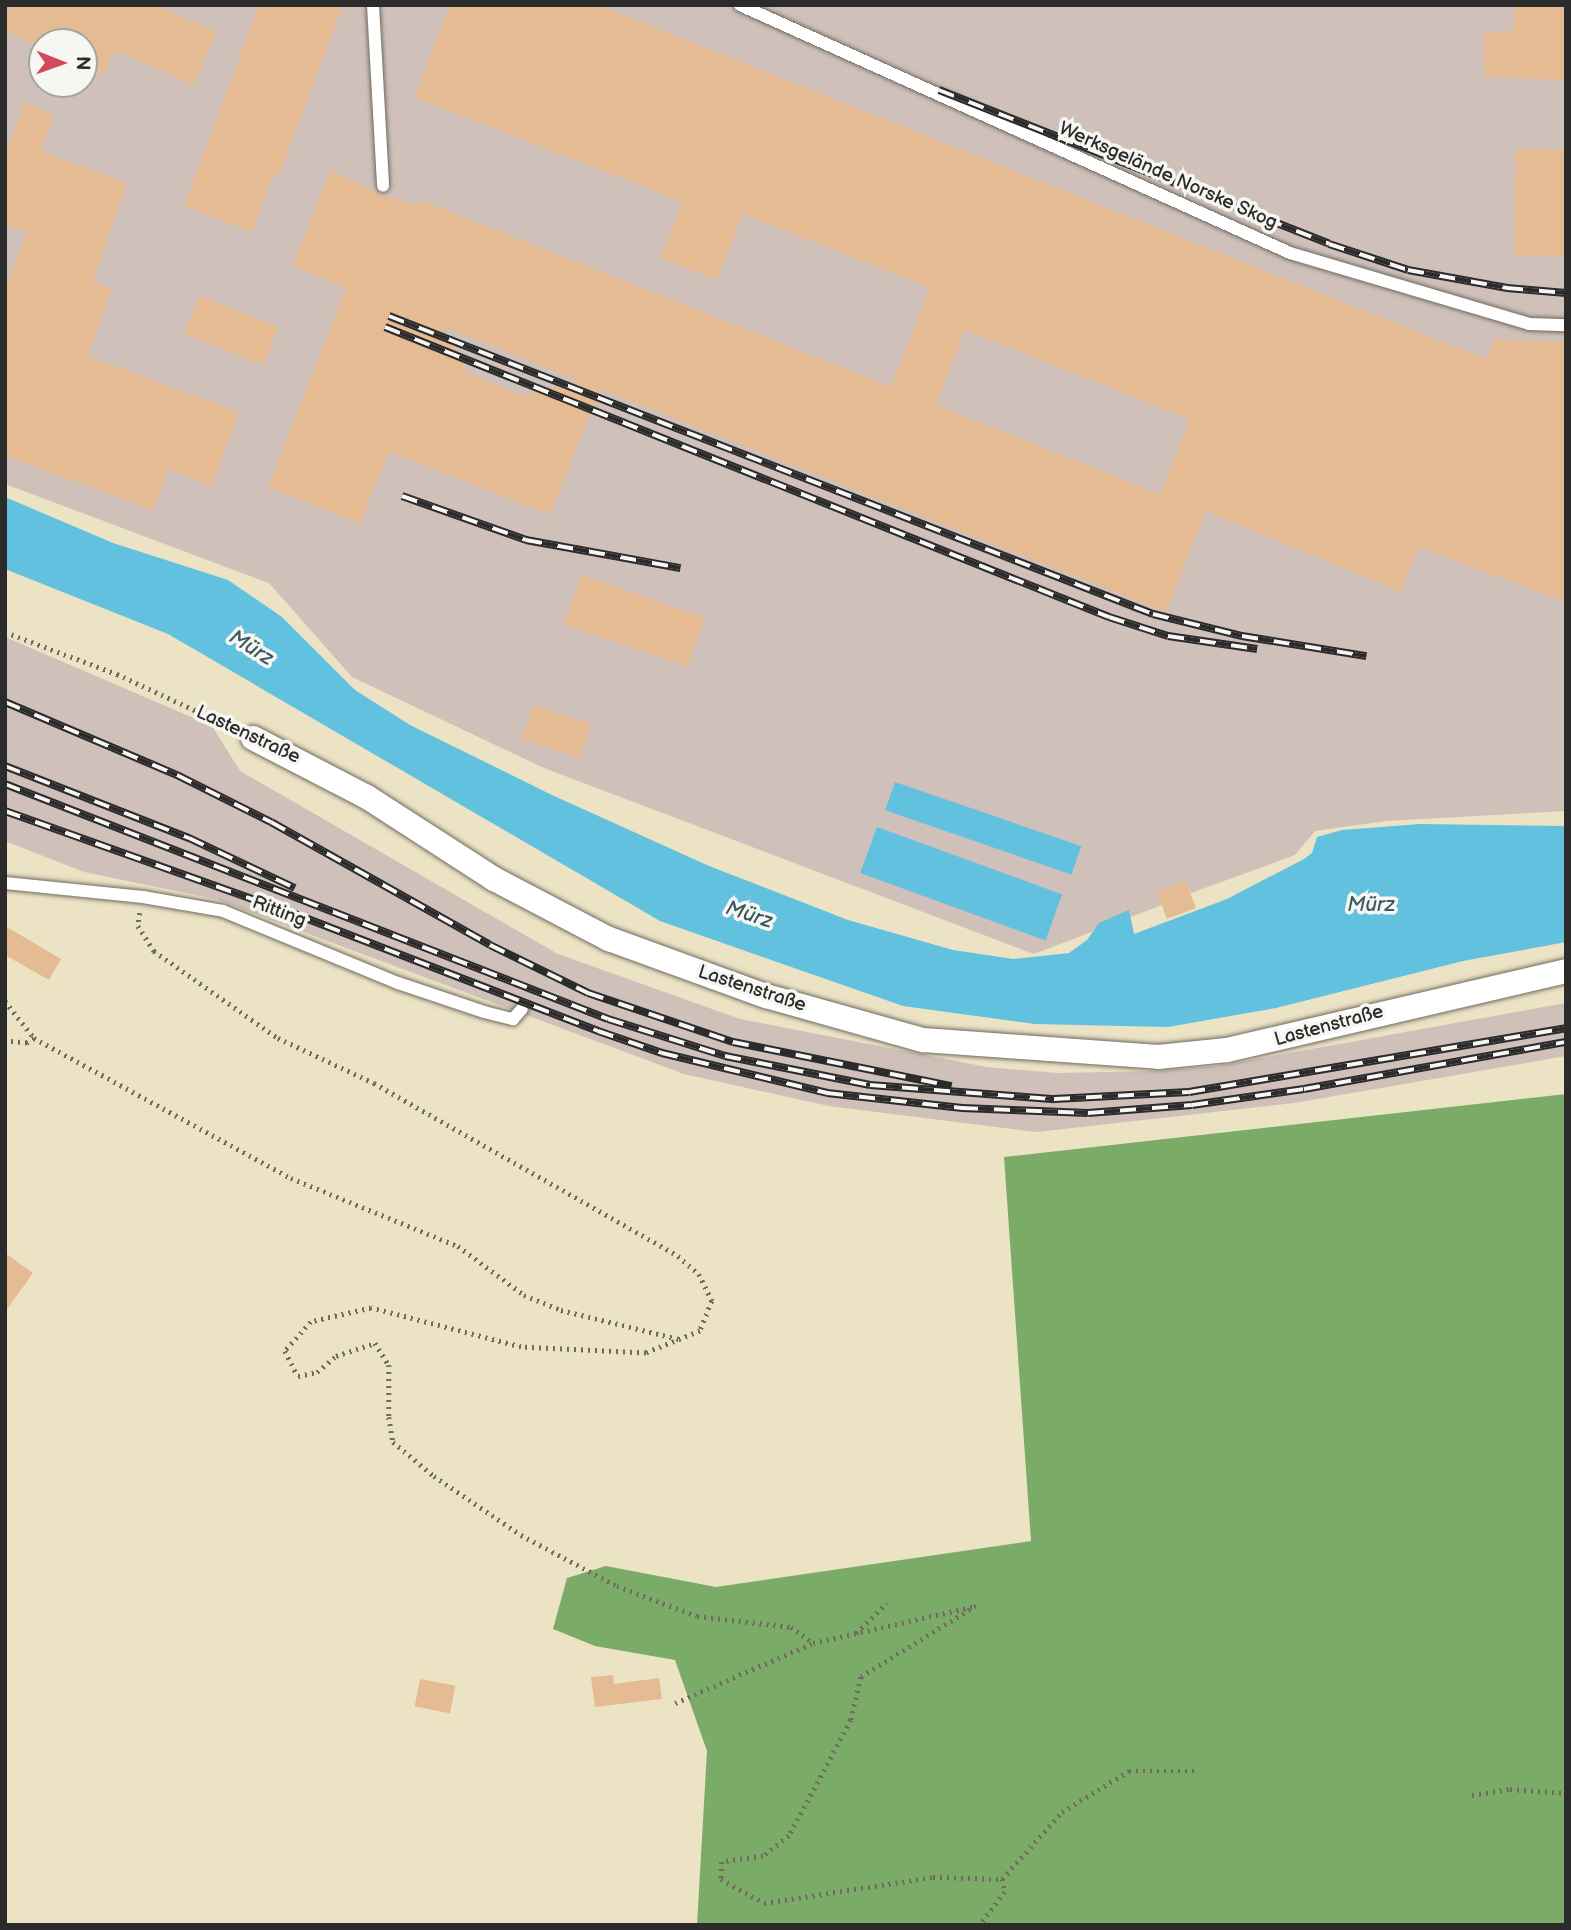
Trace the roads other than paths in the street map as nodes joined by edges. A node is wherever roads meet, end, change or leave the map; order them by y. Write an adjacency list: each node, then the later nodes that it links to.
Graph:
1 (373, 5): 4 (lane)
2 (740, 5): 3 (lane, Werksgelände Norske Skog)
3 (770, 11): 5 (lane, Werksgelände Norske Skog)
4 (383, 186)
5 (1566, 325)
6 (253, 738): 8 (street, Lastenstraße)
7 (5, 883): 9 (lane, Ritting)
8 (1566, 971)
9 (522, 1009)

